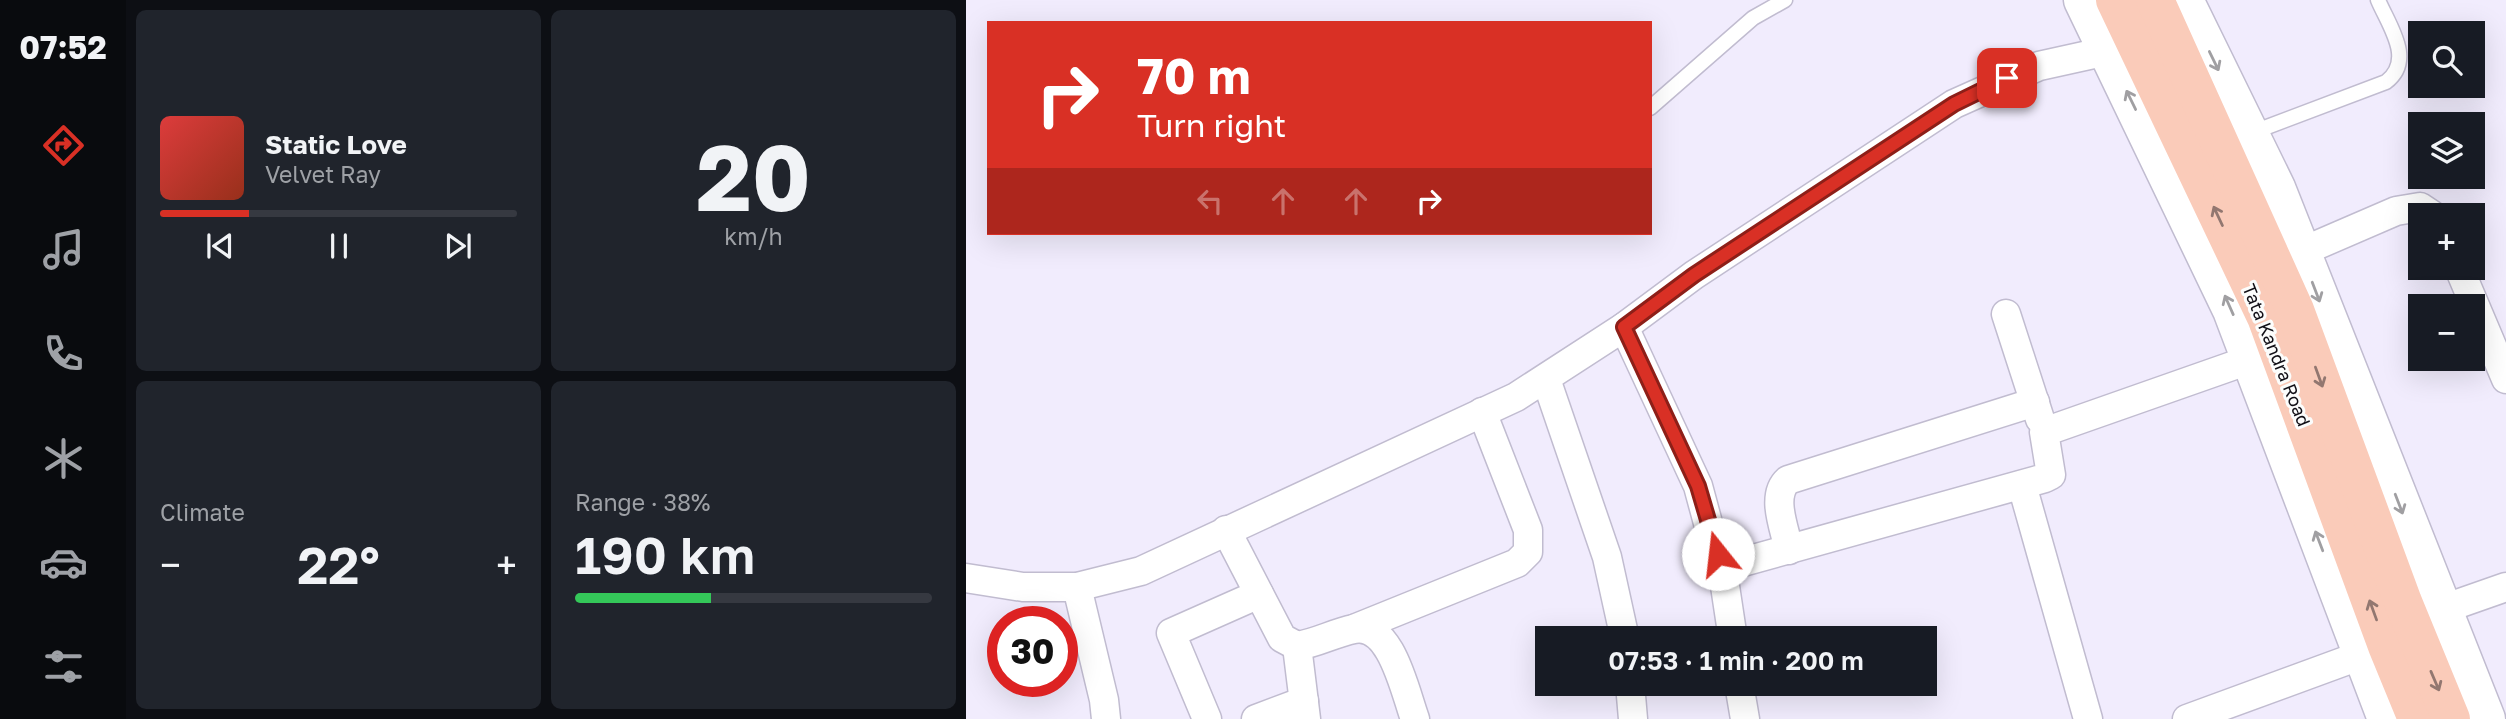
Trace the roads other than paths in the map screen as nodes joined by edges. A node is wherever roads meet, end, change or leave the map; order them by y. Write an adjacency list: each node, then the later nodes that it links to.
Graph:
1 (1785, 0): 8 (lane)
2 (2084, 0): 7 (street)
3 (2115, 0): 15 (main road, Tata Kandra Road, one-way to 3)
4 (2155, 0): 32 (main road, Tata Kandra Road, one-way to 32)
5 (2185, 0): 9 (street, one-way to 9)
6 (2378, 0): 9 (lane)
7 (2107, 51): 14 (street); 15 (street, one-way to 7)
8 (1652, 106)
9 (2249, 133): 11 (street)
10 (2408, 208): 11 (street)
11 (2301, 252): 32 (street, one-way to 32)
12 (2464, 280): 17 (street)
13 (2006, 314): 18 (street)
14 (1624, 327): 16 (street); 24 (street)
15 (2264, 355): 20 (street); 32 (main road, Tata Kandra Road, one-way to 15)
16 (1546, 379): 19 (street); 29 (street)
17 (2506, 379)
18 (2035, 402): 20 (street); 23 (street)
19 (1482, 412): 22 (street); 31 (street)
20 (2044, 432): 21 (street)
21 (2022, 485): 23 (street); 43 (street)
22 (1226, 530): 26 (street); 28 (street)
23 (1788, 550): 24 (street)
24 (1721, 568): 30 (street)
25 (966, 578): 26 (street)
26 (1077, 587): 37 (street)
27 (2506, 587): 32 (street)
28 (1259, 594): 33 (street); 38 (street)
29 (1622, 626)
30 (1731, 626)
31 (1356, 628): 33 (street); 40 (street)
32 (2403, 633): 44 (street); 45 (street); 46 (main road, Tata Kandra Road); 47 (main road, Tata Kandra Road, one-way to 47); 48 (street)
33 (1297, 646): 36 (street)
34 (1631, 696): 41 (street)
35 (1742, 696): 42 (street)
36 (1305, 710): 39 (street)
37 (1106, 719)
38 (1207, 719)
39 (1256, 719)
40 (1415, 719)
41 (1633, 719)
42 (1745, 719)
43 (2088, 719)
44 (2187, 719)
45 (2387, 719)
46 (2417, 719)
47 (2451, 719)
48 (2486, 719)

